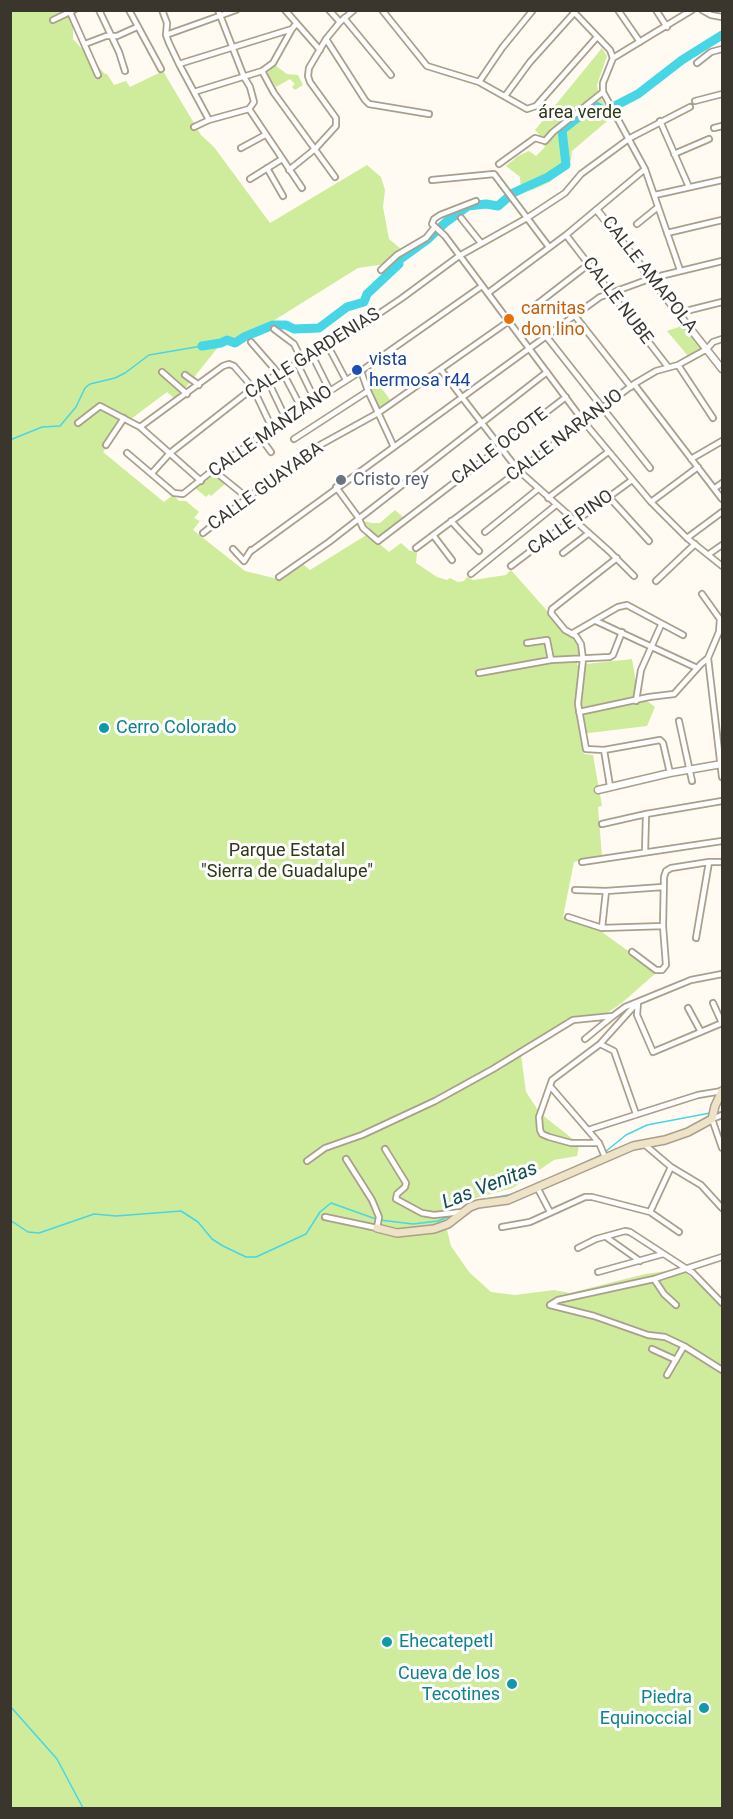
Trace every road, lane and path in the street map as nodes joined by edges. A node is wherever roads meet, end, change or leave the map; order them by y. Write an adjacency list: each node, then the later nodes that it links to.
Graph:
1 (99, 10): 25 (street)
2 (129, 10): 22 (street)
3 (162, 10): 24 (street)
4 (236, 10): 16 (street)
5 (285, 10): 21 (street)
6 (329, 10): 20 (street)
7 (354, 10): 20 (street)
8 (382, 10): 42 (street)
9 (533, 10): 42 (street)
10 (618, 10): 28 (street)
11 (656, 10): 23 (street)
12 (692, 10): 23 (street)
13 (702, 10): 17 (street)
14 (72, 11): 19 (street); 29 (street)
15 (573, 12): 26 (street); 46 (street)
16 (219, 13): 24 (street); 30 (street)
17 (712, 13): 18 (street)
18 (723, 17)
19 (53, 20)
20 (342, 20): 27 (street); 40 (street)
21 (294, 26): 30 (street); 32 (street); 38 (street)
22 (137, 27): 25 (street); 36 (street)
23 (667, 27): 28 (street)
24 (166, 35): 35 (street)
25 (111, 36): 29 (street); 37 (street)
26 (597, 37): 33 (street); 46 (street)
27 (326, 39): 32 (street); 50 (street)
28 (640, 42): 33 (street)
29 (85, 44): 39 (street)
30 (232, 46): 35 (street); 41 (street)
31 (723, 49): 34 (street)
32 (320, 50): 60 (street)
33 (613, 58): 44 (street)
34 (697, 63)
35 (178, 64): 43 (street)
36 (161, 69)
37 (125, 70)
38 (262, 71): 41 (street); 60 (street)
39 (98, 75)
40 (391, 75)
41 (244, 77): 43 (street); 49 (street)
42 (479, 82): 46 (street)
43 (194, 92): 51 (street)
44 (603, 92): 57 (street); 63 (street)
45 (723, 94): 47 (street)
46 (505, 96)
47 (695, 101)
48 (690, 107): 52 (street, CALLE GARDENIAS)
49 (249, 110): 51 (street); 56 (street)
50 (429, 114)
51 (209, 120): 54 (street)
52 (660, 121): 57 (street, CALLE GARDENIAS); 61 (street)
53 (723, 126): 55 (street)
54 (194, 127)
55 (714, 128)
56 (265, 135): 59 (street); 62 (street)
57 (630, 138): 65 (street); 79 (street, CALLE GARDENIAS)
58 (709, 139): 61 (street)
59 (242, 148)
60 (315, 149): 66 (street); 67 (street)
61 (674, 154): 71 (street)
62 (282, 159): 64 (street); 66 (street)
63 (500, 164)
64 (267, 168): 68 (street); 73 (street)
65 (645, 169): 74 (street); 77 (street)
66 (289, 170): 72 (street)
67 (335, 177)
68 (250, 179)
69 (432, 180): 79 (street)
70 (723, 180): 71 (street)
71 (689, 187): 74 (street)
72 (302, 188)
73 (283, 195)
74 (655, 195): 76 (street)
75 (476, 201): 82 (street)
76 (658, 207): 81 (street); 83 (street)
77 (597, 210): 84 (street); 92 (street, CALLE AMAPOLA)
78 (461, 218): 85 (street)
79 (527, 218): 85 (street, CALLE GARDENIAS); 86 (street)
80 (723, 220): 83 (street)
81 (637, 224)
82 (436, 229): 87 (street); 90 (street)
83 (667, 233): 91 (street)
84 (566, 235): 86 (street); 89 (street, CALLE NUBE)
85 (481, 243): 87 (street, CALLE GARDENIAS)
86 (549, 247): 94 (street)
87 (459, 256): 93 (street); 105 (street, CALLE GARDENIAS)
88 (723, 261): 91 (street)
89 (589, 264): 95 (street, CALLE NUBE); 97 (street)
90 (381, 270)
91 (680, 270): 92 (street)
92 (652, 278): 95 (street); 107 (street, CALLE AMAPOLA)
93 (482, 286): 94 (street); 114 (street, CALLE MANZANO)
94 (488, 293): 100 (street)
95 (611, 293): 99 (street); 111 (street, CALLE NUBE)
96 (723, 302): 98 (street)
97 (536, 305)
98 (690, 310)
99 (575, 316): 102 (street); 122 (street)
100 (509, 321): 106 (street); 113 (street, CALLE GUAYABA)
101 (274, 329): 109 (street)
102 (546, 336): 106 (street); 130 (street)
103 (723, 339): 107 (street, CALLE NARANJO)
104 (251, 342): 116 (street)
105 (328, 346): 108 (street, CALLE GARDENIAS); 120 (street)
106 (530, 348): 117 (street); 128 (street)
107 (707, 349): 110 (street, CALLE NARANJO); 112 (street, CALLE AMAPOLA)
108 (312, 355): 109 (street, CALLE GARDENIAS); 124 (street)
109 (299, 362): 116 (street, CALLE GARDENIAS); 129 (street)
110 (678, 365): 111 (street, CALLE NARANJO); 134 (street)
111 (668, 367): 122 (street, CALLE NARANJO)
112 (723, 369)
113 (441, 370): 128 (street); 132 (street, CALLE GUAYABA)
114 (362, 371): 120 (street, CALLE MANZANO); 125 (street)
115 (162, 372): 126 (street)
116 (280, 372): 119 (street, CALLE GARDENIAS); 131 (street)
117 (547, 372): 127 (street); 138 (street)
118 (185, 375): 121 (street)
119 (267, 379): 123 (street, CALLE GARDENIAS); 135 (street)
120 (346, 380): 124 (street, CALLE MANZANO)
121 (199, 385): 123 (street); 126 (street)
122 (632, 386): 130 (street, CALLE NARANJO); 151 (street)
123 (253, 388): 140 (street); 150 (street, CALLE GARDENIAS)
124 (330, 391): 129 (street, CALLE MANZANO)
125 (368, 391): 132 (street); 142 (street)
126 (187, 394): 139 (street)
127 (566, 397): 136 (street); 146 (street, CALLE OCOTE)
128 (462, 398): 138 (street); 145 (street)
129 (315, 400): 131 (street, CALLE MANZANO)
130 (603, 408): 136 (street, CALLE NARANJO); 153 (street)
131 (302, 410): 135 (street, CALLE MANZANO)
132 (378, 413): 145 (street); 165 (street, CALLE GUAYABA)
133 (124, 418): 137 (street); 139 (street); 144 (street)
134 (713, 418)
135 (286, 419): 140 (street, CALLE MANZANO)
136 (584, 422): 148 (street); 155 (street, CALLE NARANJO)
137 (78, 423)
138 (481, 423): 146 (street); 170 (street)
139 (140, 427): 150 (street)
140 (272, 428): 141 (street, CALLE MANZANO)
141 (260, 437): 147 (street); 154 (street, CALLE MANZANO)
142 (294, 439)
143 (723, 441): 151 (street)
144 (106, 445)
145 (394, 447): 160 (street)
146 (500, 447): 155 (street); 170 (street, CALLE OCOTE)
147 (271, 452)
148 (608, 452): 157 (street); 164 (street)
149 (128, 453): 156 (street)
150 (170, 453): 156 (street, CALLE GARDENIAS); 158 (street)
151 (692, 459): 152 (street)
152 (698, 466): 161 (street); 167 (street)
153 (650, 468)
154 (213, 470): 158 (street, CALLE MANZANO); 165 (street)
155 (518, 470): 162 (street); 172 (street, CALLE NARANJO)
156 (152, 474): 158 (street, CALLE MANZANO)
157 (632, 480): 163 (street, CALLE PINO); 167 (street)
158 (201, 481)
159 (723, 483): 161 (street)
160 (336, 487): 170 (street); 182 (street)
161 (715, 488): 166 (street)
162 (538, 489): 164 (street); 173 (street)
163 (608, 496): 171 (street, CALLE PINO); 178 (street)
164 (548, 498): 168 (street)
165 (249, 499): 174 (street, CALLE GUAYABA)
166 (723, 499)
167 (651, 502): 177 (street)
168 (556, 505): 171 (street); 190 (street)
169 (723, 512): 177 (street)
170 (358, 517): 192 (street)
171 (573, 519): 175 (street); 188 (street, CALLE PINO)
172 (452, 521): 176 (street, CALLE NARANJO); 183 (street)
173 (485, 532)
174 (203, 533)
175 (589, 533): 184 (street); 186 (street)
176 (433, 535): 181 (street, CALLE NARANJO); 187 (street)
177 (687, 538): 179 (street)
178 (649, 541)
179 (695, 544): 185 (street); 193 (street)
180 (723, 545): 185 (street)
181 (416, 548)
182 (233, 549)
183 (479, 552)
184 (563, 553)
185 (709, 554): 189 (street)
186 (617, 558): 191 (street); 199 (street)
187 (452, 560)
188 (511, 566)
189 (723, 566)
190 (471, 573)
191 (634, 576)
192 (279, 578)
193 (656, 580)
194 (702, 594): 196 (street)
195 (596, 621): 197 (street); 198 (street); 199 (street)
196 (721, 621): 203 (street)
197 (661, 625): 200 (street); 202 (street)
198 (622, 632): 202 (street); 204 (street)
199 (573, 633): 204 (street)
200 (682, 635)
201 (527, 643): 205 (street)
202 (651, 646): 206 (street); 208 (street)
203 (708, 658): 206 (street); 212 (street)
204 (583, 659): 205 (street); 209 (street)
205 (551, 660): 207 (street)
206 (697, 668): 208 (street)
207 (478, 673)
208 (636, 701): 209 (street)
209 (579, 712): 211 (street)
210 (679, 722): 213 (street)
211 (603, 750): 214 (street); 217 (street)
212 (721, 764): 213 (street); 215 (street)
213 (689, 770): 214 (street); 216 (street)
214 (670, 773): 217 (street)
215 (723, 777)
216 (692, 781)
217 (610, 786): 218 (street)
218 (598, 790)
219 (723, 801): 220 (street)
220 (646, 814): 221 (street); 223 (street)
221 (602, 824)
222 (723, 841): 223 (street)
223 (645, 852): 224 (street)
224 (582, 862)
225 (709, 862): 226 (street); 227 (street); 233 (street)
226 (723, 862)
227 (663, 887): 229 (street); 231 (street)
228 (575, 890): 229 (street)
229 (606, 891): 232 (street)
230 (568, 917): 232 (street)
231 (663, 926): 232 (street); 234 (street)
232 (602, 928)
233 (696, 938)
234 (632, 952)
235 (723, 974): 236 (street)
236 (638, 1002): 239 (street); 241 (street); 243 (street)
237 (713, 1003): 240 (street)
238 (688, 1008): 241 (street)
239 (613, 1016): 242 (street); 256 (street)
240 (723, 1023): 241 (street)
241 (701, 1032)
242 (585, 1039)
243 (600, 1044): 244 (street); 246 (street)
244 (550, 1086): 249 (street); 250 (street)
245 (722, 1091): 246 (street); 247 (main road)
246 (636, 1114): 249 (street)
247 (713, 1115): 248 (street); 251 (main road); 252 (street)
248 (723, 1115)
249 (588, 1130): 250 (street)
250 (599, 1143): 254 (street)
251 (644, 1144): 254 (main road); 257 (street)
252 (723, 1148)
253 (385, 1149): 260 (street)
254 (604, 1155): 258 (main road)
255 (346, 1159): 264 (street)
256 (307, 1161)
257 (670, 1167): 259 (street); 262 (street)
258 (537, 1187): 260 (main road); 261 (street)
259 (723, 1208)
260 (464, 1212): 264 (main road)
261 (550, 1212): 262 (street); 265 (street)
262 (650, 1212): 266 (street)
263 (325, 1217): 264 (street)
264 (378, 1222)
265 (502, 1227)
266 (679, 1232)
267 (606, 1237): 268 (street); 269 (street); 271 (street)
268 (578, 1248)
269 (663, 1254): 271 (street); 272 (street)
270 (723, 1257): 272 (street)
271 (640, 1261): 273 (street)
272 (685, 1269): 274 (street); 275 (street)
273 (598, 1272)
274 (654, 1279): 276 (street); 277 (street)
275 (723, 1303)
276 (676, 1305)
277 (684, 1346): 279 (street); 280 (street)
278 (652, 1349): 279 (street)
279 (676, 1360): 281 (street)
280 (723, 1370)
281 (667, 1375)

